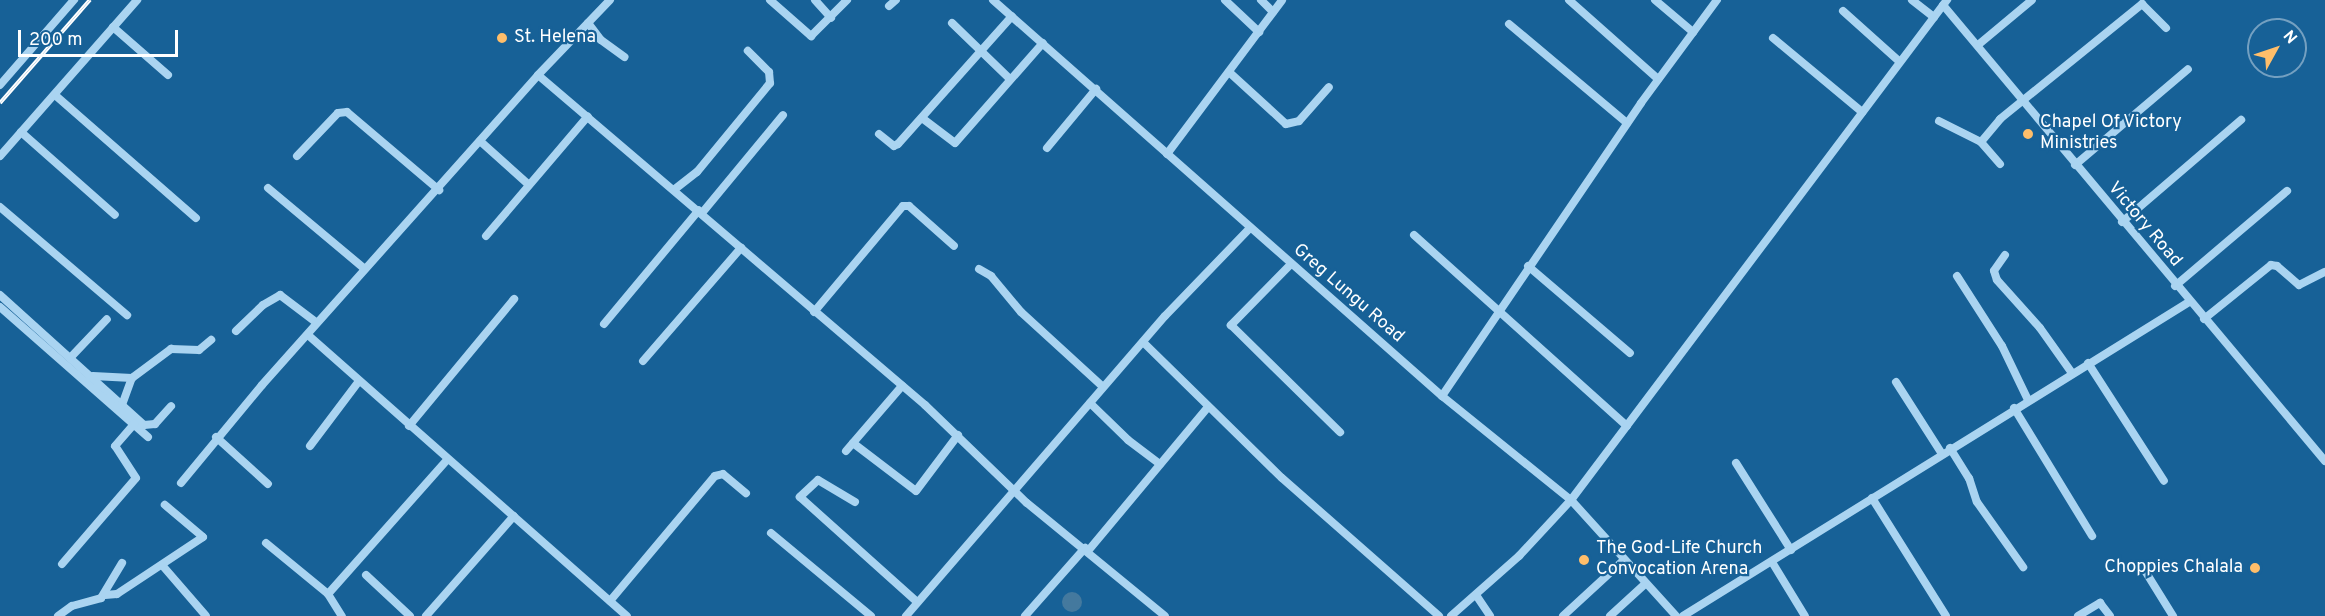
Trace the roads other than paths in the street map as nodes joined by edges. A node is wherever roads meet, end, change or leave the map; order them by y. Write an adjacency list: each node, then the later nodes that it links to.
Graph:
1 (74, 0): 44 (street)
2 (137, 0): 27 (street)
3 (610, 0): 24 (street)
4 (770, 0): 23 (street)
5 (815, 0): 23 (street)
6 (847, 0): 23 (street)
7 (896, 0): 18 (street)
8 (1225, 0): 29 (street)
9 (1261, 0): 20 (street)
10 (1282, 0): 20 (street)
11 (1569, 0): 43 (street)
12 (1655, 0): 30 (street)
13 (1717, 0): 30 (street)
14 (1912, 0): 22 (street)
15 (2032, 0): 33 (street)
16 (996, 1): 21 (street, Greg Lungu Road)
17 (1945, 2): 22 (street); 33 (street, Victory Road)
18 (889, 6)
19 (1843, 11): 37 (street)
20 (1274, 12): 29 (street)
21 (1012, 16): 32 (street, Greg Lungu Road); 34 (street)
22 (1934, 17): 37 (street)
23 (831, 18)
24 (588, 23): 36 (street); 41 (street)
25 (952, 23): 34 (street)
26 (1509, 24): 55 (street)
27 (113, 27): 40 (street); 47 (street)
28 (2166, 28): 48 (street)
29 (1259, 32): 39 (street)
30 (1693, 32): 43 (street)
31 (1773, 38): 49 (street)
32 (1043, 43): 42 (street); 46 (street, Greg Lungu Road)
33 (1978, 45): 48 (street, Victory Road)
34 (980, 50): 42 (street); 52 (street)
35 (748, 51): 68 (street)
36 (624, 57)
37 (1900, 62): 49 (street)
38 (2188, 69): 65 (street)
39 (1229, 72): 45 (street); 61 (street)
40 (168, 75)
41 (538, 75): 51 (street); 58 (street)
42 (1011, 79): 52 (street)
43 (1658, 79): 55 (street)
44 (0, 86)
45 (1329, 87)
46 (1096, 89): 60 (street); 61 (street, Greg Lungu Road)
47 (55, 94): 56 (street); 74 (street)
48 (2024, 101): 59 (street); 65 (street, Victory Road)
49 (1863, 112): 124 (street)
50 (783, 115): 72 (street)
51 (588, 116): 66 (street); 68 (street)
52 (922, 118): 57 (street)
53 (2241, 120): 75 (street)
54 (1940, 122): 59 (street)
55 (1627, 123): 83 (street)
56 (21, 132): 62 (street); 73 (street)
57 (879, 134)
58 (480, 141): 66 (street); 69 (street)
59 (1981, 142): 64 (street)
60 (1047, 148)
61 (1167, 154): 76 (street, Greg Lungu Road)
62 (0, 156)
63 (297, 156): 69 (street)
64 (2000, 164)
65 (2075, 165): 75 (street, Victory Road)
66 (528, 184): 78 (street)
67 (268, 188): 84 (street)
68 (675, 189): 72 (street)
69 (439, 190): 84 (street)
70 (2287, 191): 88 (street)
71 (0, 207): 95 (street)
72 (700, 212): 80 (street); 99 (street)
73 (115, 215)
74 (196, 218)
75 (2122, 222): 88 (street, Victory Road)
76 (1250, 228): 82 (street, Greg Lungu Road); 103 (street)
77 (1414, 235): 93 (street)
78 (486, 236)
79 (954, 246): 94 (street)
80 (741, 248): 94 (street); 106 (street)
81 (2005, 255): 108 (street)
82 (1291, 264): 115 (street, Greg Lungu Road); 125 (street)
83 (1528, 266): 93 (street); 104 (street)
84 (365, 269): 98 (street)
85 (979, 269): 114 (street)
86 (2325, 272): 97 (street)
87 (1957, 276): 116 (street)
88 (2175, 286): 91 (street, Victory Road)
89 (0, 295): 105 (street)
90 (514, 299): 123 (street)
91 (2189, 302): 97 (street, Victory Road); 107 (street)
92 (0, 307): 122 (street)
93 (1499, 309): 115 (street); 124 (street)
94 (814, 312): 113 (street)
95 (127, 315)
96 (107, 319): 105 (street)
97 (2204, 319): 135 (street, Victory Road)
98 (317, 323): 100 (street); 101 (street)
99 (604, 324)
100 (236, 331)
101 (308, 335): 111 (street); 128 (street)
102 (211, 340): 110 (street)
103 (1143, 342): 114 (street); 120 (street)
104 (1630, 353)
105 (71, 357): 109 (street)
106 (643, 362)
107 (2088, 363): 108 (street); 138 (street)
108 (2072, 373): 116 (street)
109 (93, 376): 110 (street); 118 (street)
110 (132, 378): 118 (street)
111 (359, 381): 123 (street); 130 (street)
112 (1896, 382): 133 (street)
113 (902, 386): 126 (street); 129 (street)
114 (1103, 387): 117 (street)
115 (1442, 396): 144 (street, Greg Lungu Road)
116 (2028, 400): 121 (street)
117 (1090, 403): 137 (street); 141 (street)
118 (122, 405): 119 (street)
119 (171, 406)
120 (1208, 407): 137 (street); 177 (street)
121 (2014, 408): 131 (street); 149 (street)
122 (134, 424): 127 (street); 156 (street)
123 (409, 426): 134 (street)
124 (1627, 426): 144 (street)
125 (1340, 432)
126 (958, 435): 129 (street); 141 (street)
127 (148, 437)
128 (216, 437): 139 (street); 140 (street)
129 (853, 443): 132 (street)
130 (309, 446)
131 (1950, 448): 133 (street); 159 (street)
132 (846, 451)
133 (1942, 454): 143 (street)
134 (447, 460): 147 (street); 162 (street)
135 (2325, 461)
136 (1736, 463): 152 (street)
137 (1160, 464): 151 (street)
138 (2164, 481)
139 (181, 483)
140 (268, 484)
141 (1015, 488): 151 (street); 166 (street)
142 (746, 494): 165 (street)
143 (1872, 498): 152 (street); 185 (street)
144 (1571, 500): 153 (street, Greg Lungu Road); 164 (street)
145 (855, 502): 166 (street)
146 (165, 505): 157 (street)
147 (514, 516): 165 (street); 171 (street)
148 (771, 533): 173 (street)
149 (2092, 536)
150 (266, 543): 162 (street)
151 (1087, 550): 175 (street); 176 (street)
152 (1791, 550): 154 (street)
153 (1624, 560): 161 (street, Greg Lungu Road); 180 (street)
154 (1772, 562): 183 (street); 184 (street)
155 (122, 563): 163 (street)
156 (62, 564)
157 (162, 565): 163 (street); 168 (street)
158 (2142, 566): 188 (street)
159 (2023, 567)
160 (366, 575): 170 (street)
161 (1645, 584): 181 (street); 182 (street, Greg Lungu Road)
162 (328, 594): 169 (street)
163 (105, 595): 167 (street)
164 (1476, 595): 178 (street); 179 (street)
165 (610, 601): 172 (street)
166 (917, 602): 174 (street)
167 (58, 616)
168 (206, 616)
169 (342, 616)
170 (410, 616)
171 (426, 616)
172 (627, 616)
173 (871, 616)
174 (906, 616)
175 (1025, 616)
176 (1166, 616)
177 (1439, 616)
178 (1451, 616)
179 (1490, 616)
180 (1563, 616)
181 (1610, 616)
182 (1676, 616)
183 (1683, 616)
184 (1805, 616)
185 (1946, 616)
186 (2078, 616): 187 (street)
187 (2110, 616)
188 (2173, 616)

